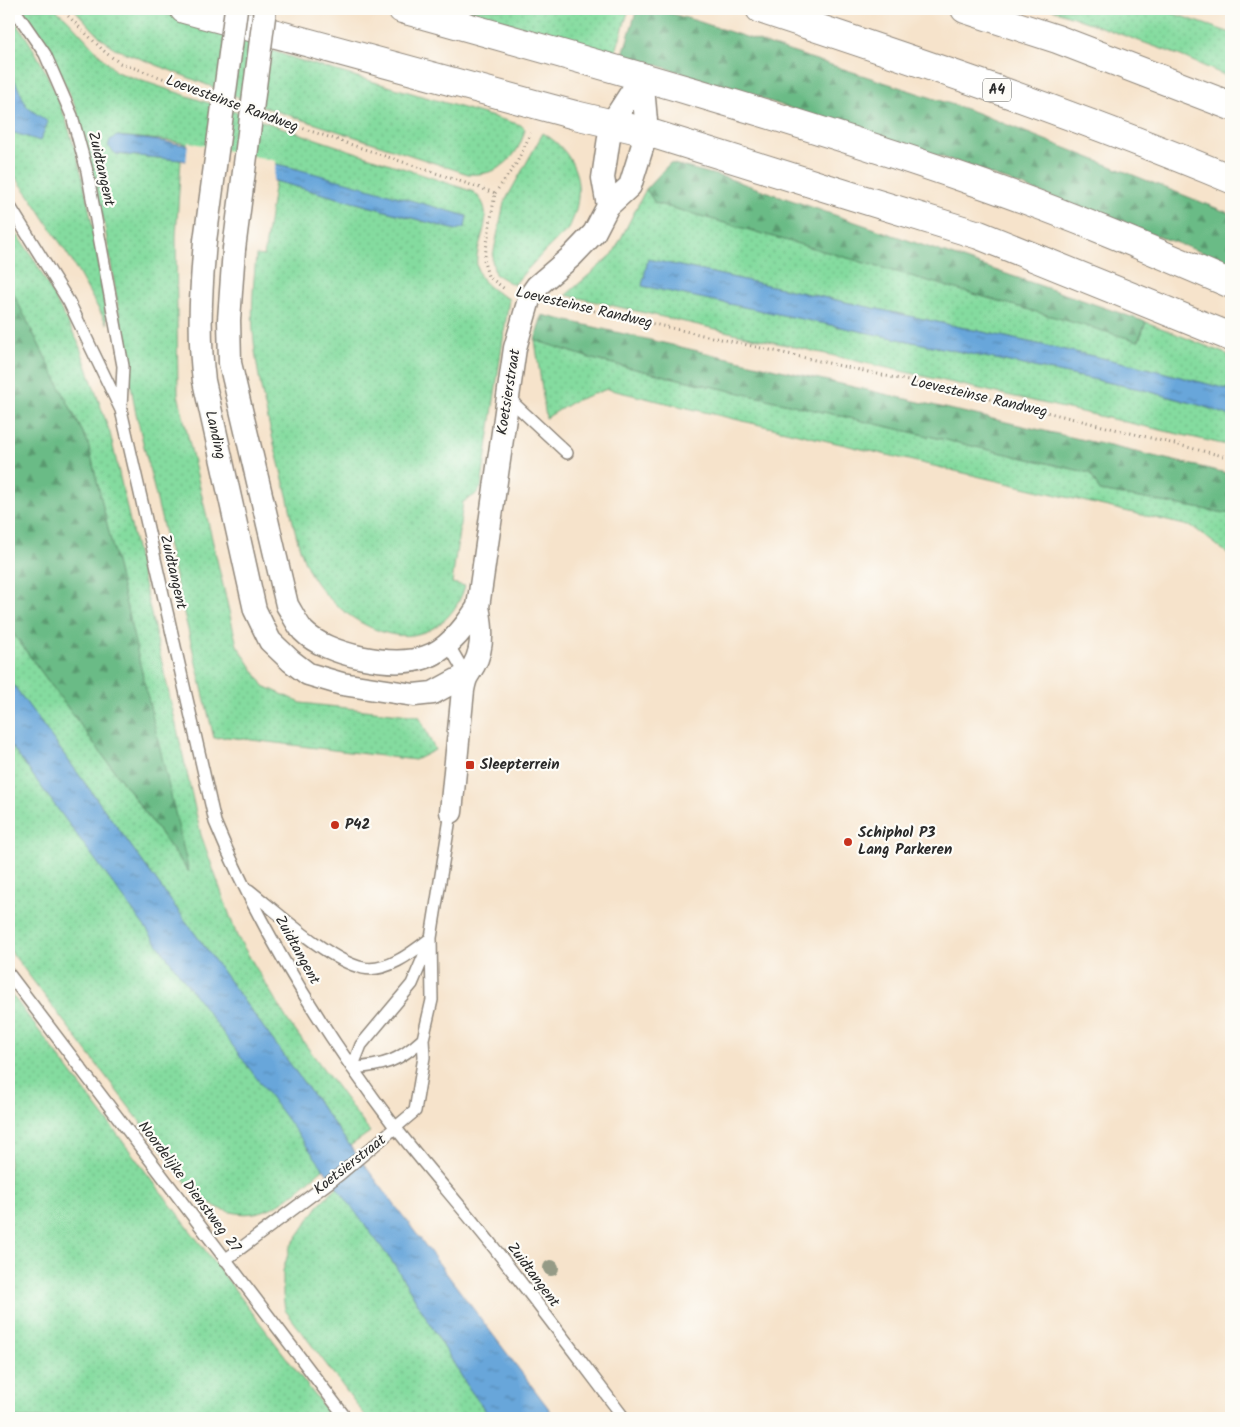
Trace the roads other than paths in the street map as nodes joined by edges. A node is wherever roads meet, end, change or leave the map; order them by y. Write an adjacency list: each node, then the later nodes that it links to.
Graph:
1 (14, 9): 18 (lane, Zuidtangent)
2 (184, 9): 10 (main road)
3 (236, 9): 22 (street, Landing, bridge)
4 (266, 9): 21 (street, Landing, bridge)
5 (402, 9): 8 (main road)
6 (760, 9): 12 (main road, A4)
7 (965, 9): 9 (main road)
8 (642, 76): 10 (street); 11 (street, Koetsierstraat); 15 (main road)
9 (1231, 106)
10 (611, 124): 11 (main road); 14 (street)
11 (647, 132): 14 (street, Koetsierstraat); 16 (main road)
12 (1231, 179)
13 (9, 205): 18 (lane, Zuidtangent)
14 (608, 206): 17 (street, Koetsierstraat)
15 (1231, 284)
16 (1231, 337)
17 (508, 398): 19 (lane); 20 (street, Koetsierstraat)
18 (120, 410): 24 (lane, Zuidtangent)
19 (566, 453)
20 (478, 608): 21 (street, Koetsierstraat); 22 (street, Koetsierstraat)
21 (448, 644): 22 (lane)
22 (466, 675): 23 (street, Koetsierstraat)
23 (451, 812): 25 (lane, Koetsierstraat)
24 (245, 887): 25 (lane); 28 (lane, Zuidtangent)
25 (431, 938): 27 (lane, Koetsierstraat); 28 (lane, Koetsierstraat)
26 (9, 974): 30 (lane, Noordelijke Dienstweg 27)
27 (423, 1039): 28 (lane); 29 (lane, Koetsierstraat)
28 (352, 1068): 29 (lane, Zuidtangent)
29 (396, 1128): 30 (lane, Koetsierstraat); 32 (lane, Zuidtangent)
30 (225, 1260): 31 (lane, Noordelijke Dienstweg 27)
31 (346, 1418)
32 (624, 1418)

